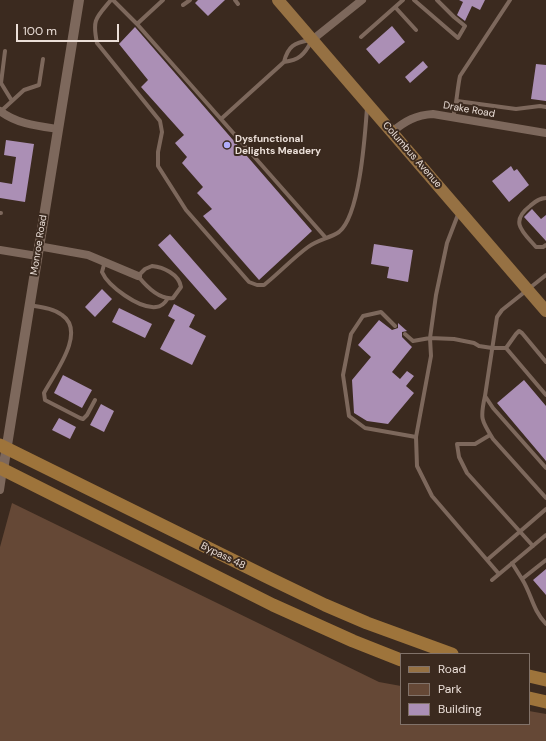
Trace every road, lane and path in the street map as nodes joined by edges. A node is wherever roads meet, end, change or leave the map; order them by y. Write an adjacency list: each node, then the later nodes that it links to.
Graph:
1 (78, 0): 29 (street, Monroe Road)
2 (112, 0): 15 (lane); 34 (lane)
3 (163, 0): 15 (lane)
4 (190, 0): 13 (lane)
5 (235, 0): 12 (lane)
6 (278, 0): 18 (main road, Columbus Avenue)
7 (362, 0): 18 (street)
8 (403, 0): 14 (lane)
9 (414, 0): 10 (lane)
10 (437, 0)
11 (510, 0): 23 (lane)
12 (238, 4)
13 (183, 5)
14 (395, 7): 16 (lane); 17 (lane)
15 (136, 24): 28 (lane)
16 (416, 30)
17 (361, 37)
18 (312, 40): 21 (lane); 21 (lane); 24 (main road, Columbus Avenue)
19 (5, 51): 22 (lane)
20 (43, 59): 22 (lane)
21 (284, 62): 28 (lane)
22 (12, 101): 26 (lane)
23 (457, 102): 25 (lane); 27 (lane)
24 (368, 104): 30 (main road, Columbus Avenue); 34 (lane)
25 (546, 107)
26 (0, 112): 29 (street)
27 (453, 117): 30 (street, Drake Road); 31 (street, Drake Road)
28 (221, 120): 34 (lane)
29 (58, 129): 37 (street, Monroe Road)
30 (392, 132): 33 (main road, Columbus Avenue)
31 (546, 133)
32 (546, 198): 35 (lane)
33 (460, 210): 41 (main road, Columbus Avenue); 47 (lane)
34 (326, 238)
35 (546, 245)
36 (0, 250): 37 (street)
37 (38, 251): 38 (street); 43 (street, Monroe Road)
38 (105, 261): 40 (street); 42 (lane)
39 (546, 275): 41 (lane)
40 (138, 276): 42 (lane); 42 (lane)
41 (528, 290): 44 (main road, Columbus Avenue); 48 (lane)
42 (168, 298)
43 (29, 305): 53 (lane); 56 (street, Monroe Road)
44 (546, 311)
45 (395, 326): 55 (lane)
46 (405, 334): 47 (lane)
47 (430, 338): 48 (lane); 55 (lane)
48 (492, 348): 49 (lane); 52 (lane)
49 (506, 348): 50 (lane); 51 (lane)
50 (546, 362)
51 (546, 395)
52 (485, 396): 54 (lane); 57 (lane)
53 (95, 400)
54 (490, 435): 60 (lane); 62 (lane)
55 (416, 437): 65 (lane)
56 (3, 446): 58 (street, Monroe Road); 72 (highway, Bypass 48)
57 (546, 468)
58 (2, 469): 59 (street, Monroe Road); 73 (highway, Bypass 48)
59 (0, 490)
60 (546, 498)
61 (546, 509): 62 (lane)
62 (521, 532): 64 (lane); 65 (lane)
63 (546, 536): 64 (lane)
64 (533, 546): 67 (lane)
65 (487, 560): 68 (lane)
66 (546, 560): 69 (lane)
67 (512, 563): 68 (lane); 69 (lane)
68 (499, 574): 70 (lane)
69 (522, 579): 71 (lane)
70 (492, 580)
71 (546, 624)
72 (449, 653)
73 (400, 660)
74 (530, 676): 75 (highway)
75 (546, 680)
76 (530, 698): 77 (highway)
77 (546, 702)

